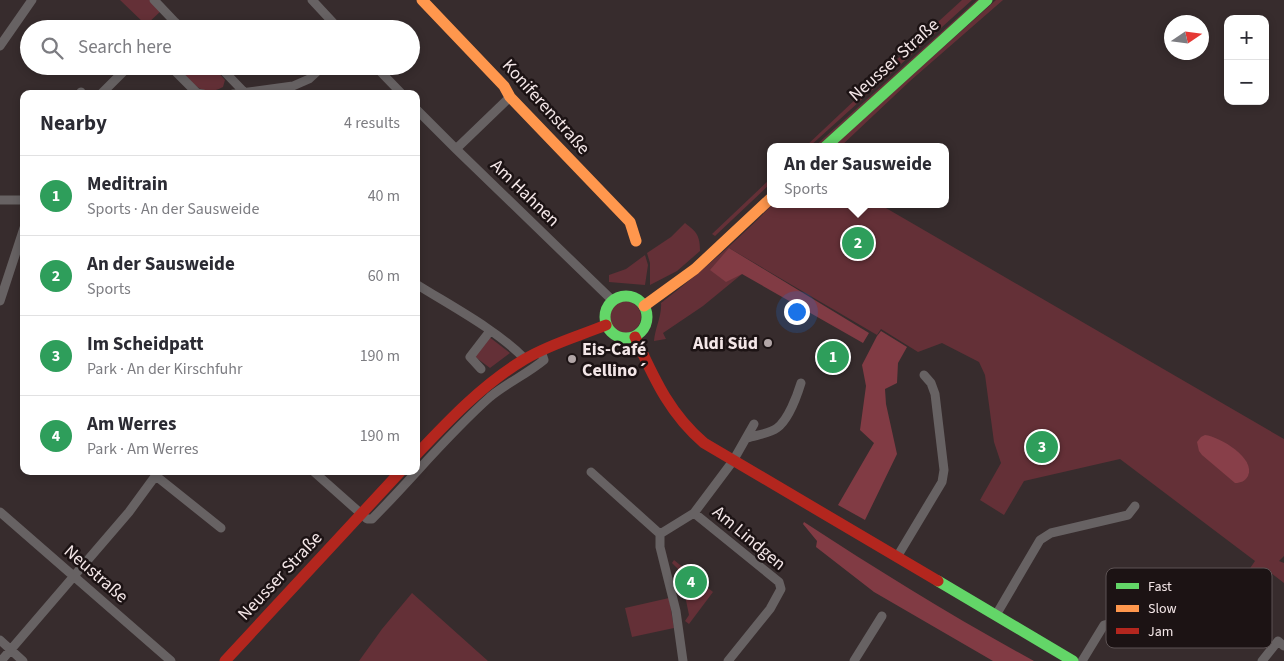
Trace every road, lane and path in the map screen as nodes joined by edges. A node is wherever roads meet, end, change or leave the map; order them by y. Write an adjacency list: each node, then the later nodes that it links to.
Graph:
1 (32, 0): 8 (street)
2 (154, 0): 6 (street)
3 (312, 0): 7 (street)
4 (422, 0): 19 (main road, Koniferenstraße)
5 (987, 0): 21 (main road, Neusser Straße)
6 (173, 20)
7 (331, 20)
8 (0, 46)
9 (120, 75): 14 (street)
10 (179, 75): 15 (street)
11 (228, 75): 16 (street)
12 (313, 75): 17 (street)
13 (384, 75): 18 (street)
14 (104, 90)
15 (195, 90)
16 (243, 90)
17 (261, 90)
18 (398, 90)
19 (510, 97): 22 (street); 27 (main road, Koniferenstraße)
20 (420, 113): 22 (street, Am Hahnen)
21 (829, 143)
22 (456, 149): 29 (street, Am Hahnen)
23 (0, 200): 24 (street)
24 (20, 200)
25 (767, 202): 31 (main road)
26 (20, 240): 30 (street)
27 (636, 241)
28 (420, 287): 33 (street)
29 (612, 300): 31 (main road); 32 (main road)
30 (0, 301)
31 (644, 306): 34 (main road)
32 (606, 325): 34 (main road); 35 (main road)
33 (490, 331): 36 (street); 37 (street)
34 (634, 337): 43 (main road)
35 (541, 351): 36 (main road); 44 (street)
36 (525, 359): 42 (main road)
37 (481, 369)
38 (924, 375): 57 (street)
39 (801, 383): 41 (street)
40 (754, 424): 41 (street)
41 (747, 438): 43 (street)
42 (420, 452)
43 (733, 462): 53 (street); 57 (main road)
44 (420, 467)
45 (591, 472): 56 (street)
46 (157, 475): 58 (street)
47 (159, 475): 55 (street)
48 (321, 475): 54 (street)
49 (397, 475): 54 (main road, Neusser Straße)
50 (413, 475): 54 (street)
51 (1135, 506): 59 (street)
52 (0, 512): 58 (street, Neustraße)
53 (694, 513): 56 (street); 71 (street, Am Lindgen)
54 (361, 514): 69 (main road, Neusser Straße)
55 (221, 528)
56 (660, 534): 70 (street)
57 (897, 558): 59 (main road)
58 (75, 576): 64 (street); 68 (street, Neustraße)
59 (996, 615): 73 (main road)
60 (882, 616): 72 (street)
61 (1106, 624): 74 (street)
62 (0, 640): 64 (street)
63 (1284, 646): 65 (street)
64 (11, 650): 66 (street); 67 (street)
65 (1265, 660)
66 (1, 661)
67 (24, 661)
68 (171, 661)
69 (225, 661)
70 (683, 661)
71 (728, 661)
72 (854, 661)
73 (1073, 661)
74 (1082, 661)

